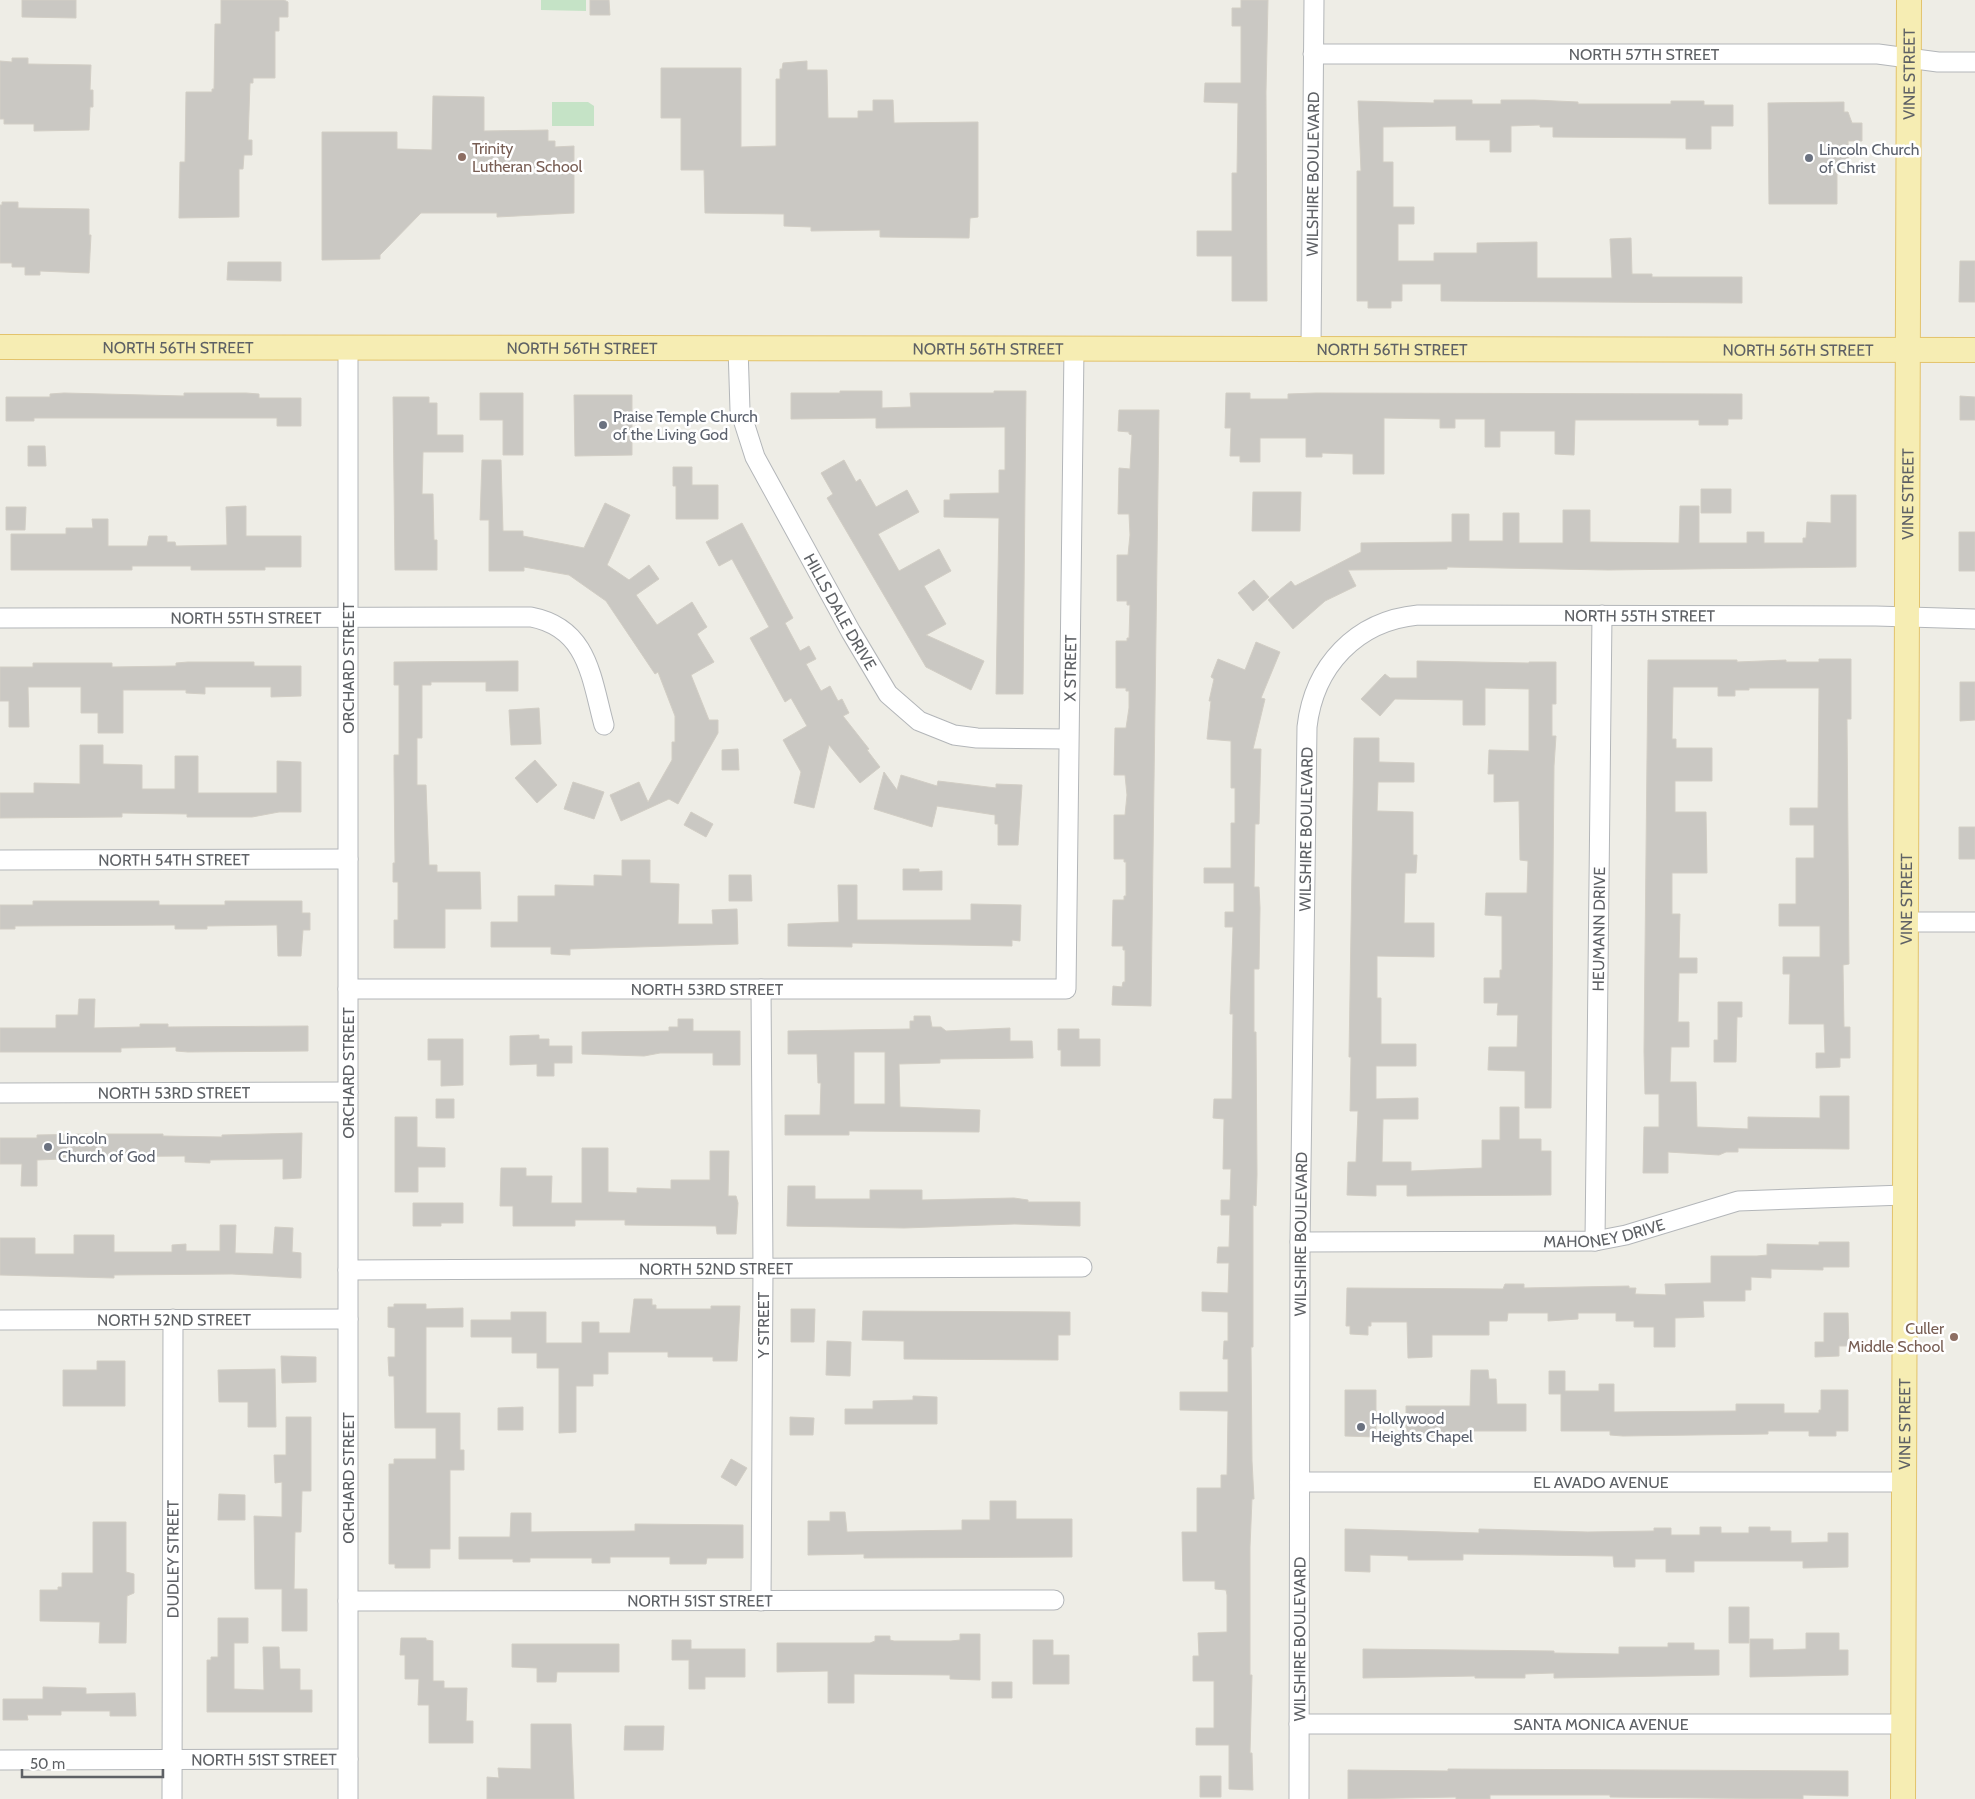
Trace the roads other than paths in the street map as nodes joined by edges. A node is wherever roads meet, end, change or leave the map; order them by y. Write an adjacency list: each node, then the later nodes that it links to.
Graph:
1 (1314, 0): 3 (street, WILSHIRE BOULEVARD)
2 (1909, 0): 4 (main road, VINE STREET)
3 (1313, 54): 4 (street, NORTH 57TH STREET); 10 (street, WILSHIRE BOULEVARD)
4 (1909, 59): 5 (street, NORTH 57TH STREET); 11 (main road, VINE STREET)
5 (1975, 62)
6 (0, 347): 7 (main road, NORTH 56TH STREET)
7 (348, 347): 8 (main road, NORTH 56TH STREET); 15 (street, ORCHARD STREET)
8 (738, 347): 9 (main road, NORTH 56TH STREET); 20 (street, HILLS DALE DRIVE)
9 (1074, 348): 10 (main road, NORTH 56TH STREET); 20 (street, X STREET)
10 (1311, 348): 11 (main road, NORTH 56TH STREET)
11 (1907, 350): 12 (main road, NORTH 56TH STREET); 14 (main road, VINE STREET)
12 (1975, 350)
13 (1602, 615): 14 (street, NORTH 55TH STREET); 18 (street, NORTH 55TH STREET); 31 (street, HEUMANN DRIVE)
14 (1906, 616): 17 (street, NORTH 55TH STREET); 23 (main road, VINE STREET)
15 (348, 617): 16 (street, NORTH 55TH STREET); 19 (street, NORTH 55TH STREET); 21 (street, ORCHARD STREET)
16 (0, 618)
17 (1975, 619)
18 (1324, 672): 32 (street, WILSHIRE BOULEVARD)
19 (604, 725)
20 (1068, 739): 27 (street, X STREET)
21 (348, 859): 22 (street, NORTH 54TH STREET); 25 (street, ORCHARD STREET)
22 (0, 860)
23 (1906, 922): 24 (street); 30 (main road, VINE STREET)
24 (1975, 922)
25 (348, 989): 26 (street, NORTH 53RD STREET); 28 (street, ORCHARD STREET)
26 (761, 989): 27 (street, NORTH 53RD STREET); 34 (street, Y STREET)
27 (1066, 989)
28 (348, 1092): 29 (street, NORTH 53RD STREET); 35 (street, ORCHARD STREET)
29 (0, 1093)
30 (1904, 1194): 31 (street, MAHONEY DRIVE); 40 (main road, VINE STREET)
31 (1595, 1241): 32 (street, MAHONEY DRIVE)
32 (1300, 1242): 39 (street, WILSHIRE BOULEVARD)
33 (1082, 1267): 34 (street, NORTH 52ND STREET)
34 (763, 1268): 35 (street, NORTH 52ND STREET); 41 (street, Y STREET)
35 (348, 1270): 37 (street, ORCHARD STREET)
36 (173, 1319): 37 (street, NORTH 52ND STREET); 38 (street, NORTH 52ND STREET); 46 (street, DUDLEY STREET)
37 (348, 1319): 43 (street, ORCHARD STREET)
38 (0, 1320)
39 (1300, 1482): 40 (street, EL AVADO AVENUE); 44 (street, WILSHIRE BOULEVARD)
40 (1904, 1482): 45 (main road, VINE STREET)
41 (761, 1600): 42 (street, NORTH 51ST STREET); 43 (street, NORTH 51ST STREET)
42 (1054, 1600)
43 (348, 1601): 47 (street, ORCHARD STREET)
44 (1299, 1724): 45 (street, SANTA MONICA AVENUE); 51 (street, WILSHIRE BOULEVARD)
45 (1904, 1724): 52 (main road, VINE STREET)
46 (172, 1759): 47 (street, NORTH 51ST STREET); 48 (street, NORTH 51ST STREET); 49 (street, DUDLEY STREET)
47 (348, 1759): 50 (street, ORCHARD STREET)
48 (0, 1760)
49 (172, 1799)
50 (348, 1799)
51 (1299, 1799)
52 (1903, 1799)

